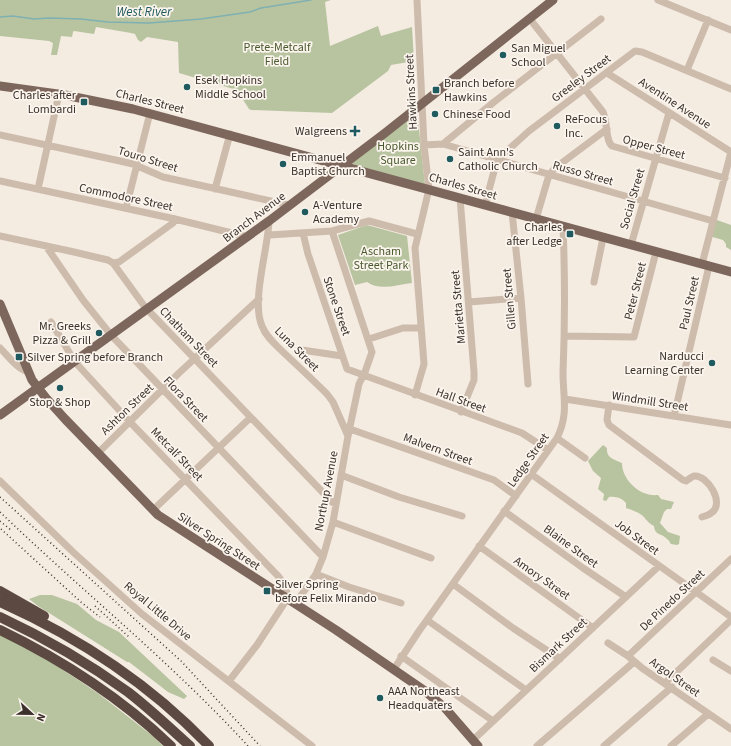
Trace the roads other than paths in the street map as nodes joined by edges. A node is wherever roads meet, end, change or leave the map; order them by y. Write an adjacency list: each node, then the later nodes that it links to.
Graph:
1 (417, 0): 16 (street, Hawkins Street)
2 (553, 0): 5 (main road, Branch Avenue)
3 (658, 0): 4 (street)
4 (676, 3): 7 (street)
5 (530, 18): 9 (street, Opper Street); 16 (main road, Branch Avenue)
6 (601, 19): 9 (street)
7 (708, 20): 8 (street); 10 (street)
8 (731, 30)
9 (558, 54): 13 (street, Opper Street); 22 (street)
10 (687, 70): 11 (street, Greeley Street); 14 (street, Greeley Street)
11 (607, 73): 13 (street, Greeley Street); 18 (street, Aventine Avenue)
12 (0, 86): 15 (main road, Charles Street)
13 (585, 89): 19 (street, Opper Street); 27 (street, Greeley Street)
14 (731, 89)
15 (59, 94): 17 (main road, Charles Street); 23 (street)
16 (423, 103): 24 (street, Hawkins Street); 29 (main road, Branch Avenue)
17 (150, 113): 20 (main road, Charles Street); 28 (street)
18 (669, 113): 25 (street, Aventine Avenue); 26 (street, Social Street)
19 (607, 129): 26 (street, Opper Street); 30 (street)
20 (230, 134): 29 (main road, Charles Street); 34 (street)
21 (0, 135): 23 (street, Touro Street)
22 (442, 144): 24 (street, Russo Street); 27 (street, Russo Street)
23 (48, 146): 28 (street, Touro Street); 33 (street)
24 (424, 146): 35 (street, Hawkins Street)
25 (731, 152): 31 (street, Paul Street)
26 (656, 159): 31 (street, Opper Street); 37 (street, Social Street)
27 (497, 160): 30 (street, Russo Street); 39 (street)
28 (136, 166): 34 (street, Touro Street); 40 (street)
29 (342, 166): 35 (main road, Charles Street); 38 (main road, Branch Avenue)
30 (549, 175): 37 (street, Russo Street); 43 (street)
31 (725, 178): 45 (street, Paul Street)
32 (0, 181): 33 (street, Commodore Street)
33 (38, 189): 40 (street, Commodore Street)
34 (215, 189): 38 (street, Touro Street)
35 (429, 189): 36 (main road, Charles Street); 49 (street, Hawkins Street)
36 (460, 198): 39 (main road, Charles Street); 63 (street, Marietta Street)
37 (643, 202): 45 (street, Russo Street); 54 (street, Social Street)
38 (289, 205): 44 (main road, Branch Avenue)
39 (485, 205): 41 (main road, Charles Street)
40 (126, 208): 42 (street, Commodore Street)
41 (512, 212): 43 (main road, Charles Street); 61 (street, Gillen Street)
42 (175, 219): 52 (street, Commodore Street); 57 (street)
43 (536, 219): 46 (main road, Charles Street)
44 (269, 221): 50 (street, Luna Street); 52 (main road, Branch Avenue)
45 (713, 221): 58 (street, Paul Street)
46 (563, 226): 53 (main road, Charles Street); 69 (street, Ledge Street)
47 (332, 231): 48 (street); 49 (street); 70 (street, Northup Avenue)
48 (303, 233): 50 (street); 73 (street, Stone Street)
49 (417, 234): 67 (street, Hawkins Street)
50 (269, 235): 62 (street, Luna Street)
51 (0, 236): 55 (street)
52 (248, 237): 65 (main road, Branch Avenue)
53 (603, 238): 54 (main road, Charles Street); 60 (street)
54 (630, 245): 56 (main road, Charles Street)
55 (46, 246): 57 (street); 68 (street, Flora Street)
56 (656, 252): 58 (main road, Charles Street); 69 (street, Peter Street)
57 (113, 263): 65 (street, Chatham Street)
58 (705, 265): 59 (main road, Charles Street); 86 (street, Paul Street)
59 (731, 272)
60 (594, 282)
61 (521, 298): 63 (street); 78 (street, Gillen Street)
62 (259, 299): 74 (street, Ashton Street); 91 (street, Luna Street)
63 (469, 302): 84 (street, Marietta Street)
64 (0, 304): 76 (main road, Silver Spring Street)
65 (147, 309): 68 (main road, Branch Avenue); 74 (street, Chatham Street)
66 (52, 322): 75 (street, Metcalf Street)
67 (421, 328): 70 (street); 81 (street, Hawkins Street)
68 (111, 335): 75 (main road, Branch Avenue); 80 (street, Flora Street)
69 (564, 336): 82 (street, Ledge Street)
70 (369, 339): 77 (street, Northup Avenue)
71 (0, 348): 76 (street)
72 (302, 350): 73 (street)
73 (342, 356): 77 (street, Stone Street)
74 (195, 359): 80 (street, Ashton Street); 87 (street, Chatham Street)
75 (75, 362): 79 (main road, Branch Avenue); 88 (street, Metcalf Street)
76 (29, 372): 79 (main road, Silver Spring Street)
77 (363, 376): 81 (street, Hall Street); 90 (street, Northup Avenue)
78 (528, 384)
79 (38, 388): 85 (main road, Branch Avenue); 95 (main road, Silver Spring Street)
80 (162, 390): 88 (street, Ashton Street); 93 (street, Flora Street)
81 (414, 394): 84 (street, Hall Street)
82 (565, 399): 83 (street, Windmill Street); 92 (street, Ledge Street)
83 (609, 406): 86 (street, Windmill Street); 106 (street)
84 (461, 412): 94 (street, Hall Street)
85 (0, 415)
86 (674, 416): 89 (street, Windmill Street)
87 (250, 418): 93 (street); 102 (street, Chatham Street)
88 (130, 422): 95 (street, Ashton Street); 99 (street, Metcalf Street)
89 (731, 424)
90 (350, 428): 91 (street, Northup Avenue); 101 (street, Malvern Street)
91 (348, 436): 98 (street, Northup Avenue)
92 (557, 438): 94 (street, Ledge Street); 96 (street)
93 (218, 449): 99 (street); 109 (street, Flora Street)
94 (548, 450): 97 (street, Ledge Street)
95 (98, 453): 103 (main road, Silver Spring Street)
96 (585, 458)
97 (531, 474): 101 (street, Ledge Street); 112 (street, Job Street)
98 (341, 475): 102 (street, Northup Avenue); 105 (street)
99 (186, 478): 103 (street); 118 (street, Metcalf Street)
100 (0, 481): 137 (street, Royal Little Drive)
101 (516, 496): 104 (street, Ledge Street)
102 (336, 504): 107 (street, Northup Avenue)
103 (152, 510): 118 (main road, Silver Spring Street)
104 (504, 511): 108 (street, Ledge Street); 117 (street, Blaine Street)
105 (462, 516)
106 (702, 517)
107 (333, 522): 109 (street, Northup Avenue); 110 (street)
108 (479, 546): 114 (street, Ledge Street); 126 (street, Amory Street)
109 (323, 558): 113 (street, Northup Avenue)
110 (431, 558)
111 (731, 559): 116 (street, De Pinedo Street)
112 (658, 566): 116 (street, Job Street); 117 (street, Bismark Street)
113 (316, 574): 120 (street); 121 (street, Northup Avenue)
114 (453, 584): 124 (street, Ledge Street); 132 (street)
115 (0, 590): 128 (highway)
116 (697, 592): 123 (street, Job Street); 131 (street, De Pinedo Street)
117 (626, 596): 126 (street, Bismark Street)
118 (287, 599): 121 (main road, Silver Spring Street); 137 (street)
119 (0, 602): 128 (highway)
120 (401, 603)
121 (295, 604): 135 (main road, Silver Spring Street)
122 (0, 616): 146 (highway)
123 (731, 617)
124 (427, 620): 130 (street, Ledge Street); 140 (street)
125 (731, 620): 138 (street)
126 (593, 628): 132 (street, Bismark Street)
127 (0, 630): 145 (highway)
128 (73, 640): 147 (highway)
129 (608, 643): 131 (street, Argol Street)
130 (401, 656): 135 (street, Ledge Street); 142 (street)
131 (628, 656): 134 (street, Argol Street)
132 (560, 659): 140 (street, Bismark Street)
133 (713, 660): 136 (street)
134 (634, 662): 138 (street, Argol Street); 149 (street)
135 (394, 669): 144 (main road, Silver Spring Street)
136 (731, 671)
137 (230, 681): 148 (street, Royal Little Drive)
138 (665, 683): 139 (street, Argol Street)
139 (672, 687): 141 (street, Argol Street); 150 (street)
140 (526, 690): 142 (street, Bismark Street)
141 (708, 714): 143 (street, Argol Street); 151 (street)
142 (493, 721): 144 (street, Bismark Street)
143 (730, 726)
144 (476, 743)
145 (171, 746)
146 (190, 746)
147 (209, 746)
148 (312, 746)
149 (537, 746)
150 (604, 746)
151 (671, 746)

